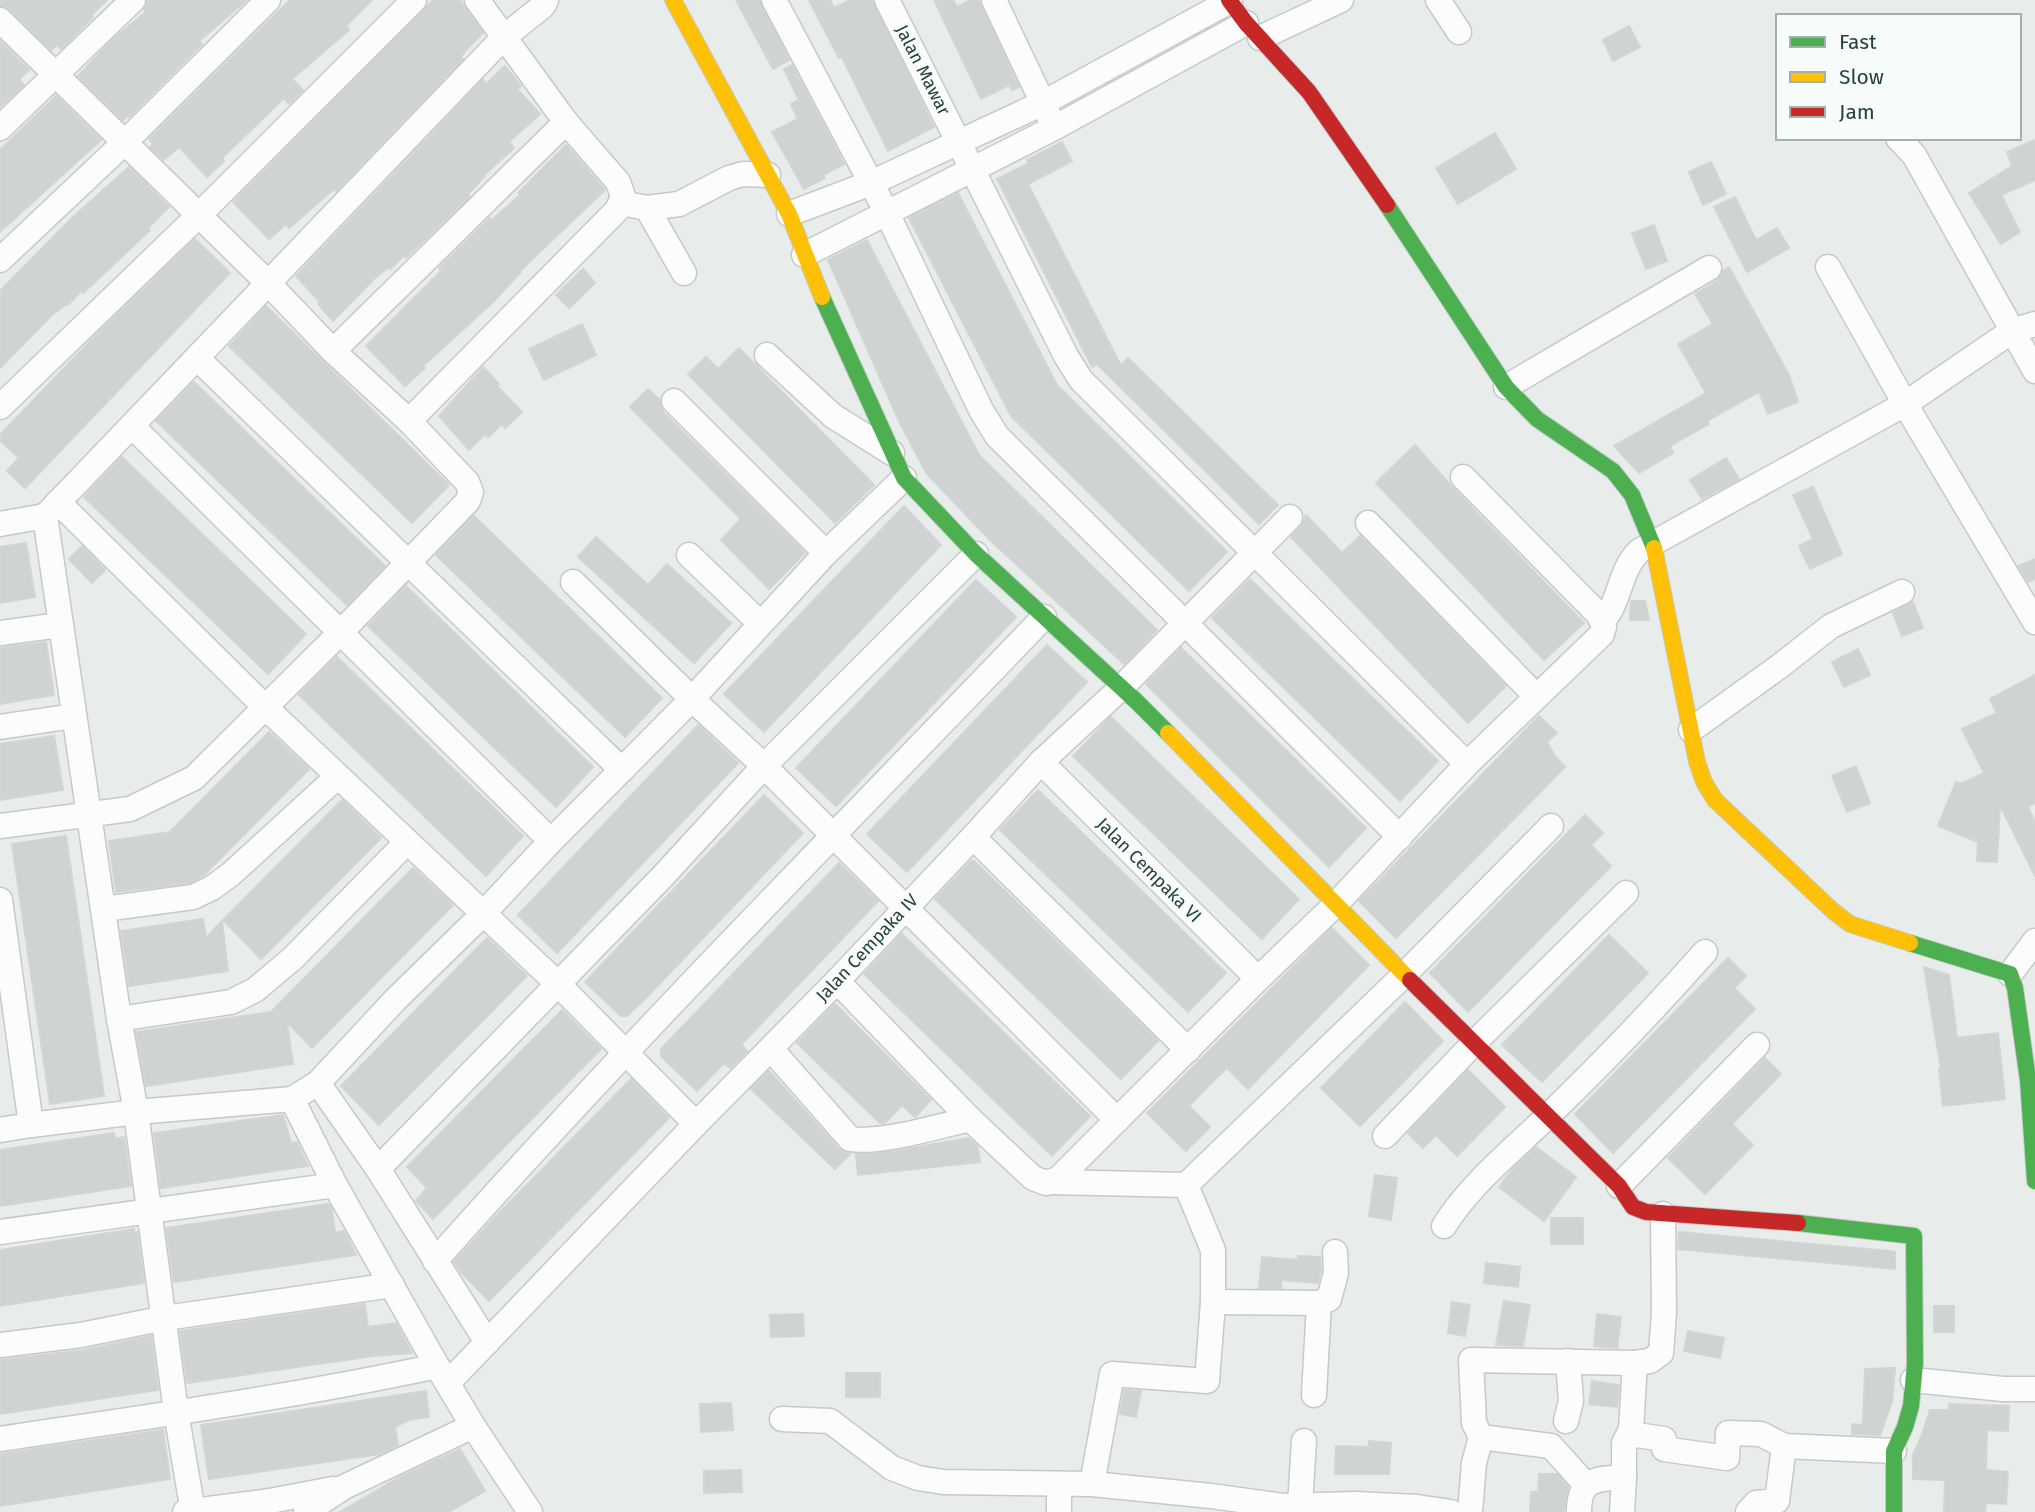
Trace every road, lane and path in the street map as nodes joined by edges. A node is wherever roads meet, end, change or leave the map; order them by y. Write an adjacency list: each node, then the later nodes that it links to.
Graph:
1 (133, 0): 17 (street)
2 (268, 0): 24 (street)
3 (414, 0): 32 (street)
4 (477, 0): 16 (street)
5 (546, 0): 16 (street)
6 (673, 0): 26 (street)
7 (774, 0): 27 (street)
8 (887, 0): 23 (street, Jalan Mawar)
9 (994, 0): 18 (street)
10 (1341, 0): 14 (street)
11 (1438, 0): 15 (street)
12 (1229, 1): 14 (street); 18 (street)
13 (0, 20): 17 (street)
14 (1253, 31): 21 (street); 44 (street)
15 (1459, 32)
16 (504, 37): 19 (street); 38 (street)
17 (57, 74): 20 (street); 24 (street)
18 (1043, 103): 21 (street); 23 (street)
19 (566, 122): 28 (street); 40 (street)
20 (0, 128)
21 (1054, 128): 25 (street)
22 (1901, 140): 39 (street)
23 (959, 141): 25 (street, Jalan Mawar); 27 (street)
24 (125, 142): 32 (street); 34 (street)
25 (972, 168): 30 (street); 58 (street, Jalan Mawar)
26 (768, 176): 29 (street); 31 (street)
27 (872, 183): 30 (street); 31 (street)
28 (621, 203): 29 (street); 48 (street)
29 (647, 208): 37 (street)
30 (887, 213): 33 (street); 69 (street)
31 (789, 214): 33 (street)
32 (198, 216): 38 (street); 47 (street)
33 (804, 255): 50 (street)
34 (0, 260)
35 (1828, 267): 46 (street)
36 (1709, 268): 44 (street)
37 (684, 274)
38 (269, 284): 40 (street); 42 (street)
39 (2024, 328): 43 (street); 46 (street)
40 (333, 351): 48 (street)
41 (767, 355): 50 (street)
42 (197, 358): 49 (street); 62 (street)
43 (2035, 371)
44 (1506, 387): 57 (street)
45 (674, 401): 59 (street)
46 (1905, 404): 57 (street); 67 (street)
47 (0, 407)
48 (409, 421): 62 (street)
49 (133, 426): 53 (street); 71 (street)
50 (892, 453): 52 (street)
51 (1463, 477): 66 (street)
52 (904, 478): 59 (street); 60 (street)
53 (51, 509): 56 (street); 70 (street); 76 (street)
54 (1290, 517): 58 (street, Jalan Cempaka IV)
55 (1368, 523): 74 (street)
56 (0, 524)
57 (1653, 544): 66 (street); 79 (street)
58 (1256, 552): 69 (street, Jalan Cempaka IV); 81 (street, Jalan Mawar)
59 (827, 553): 68 (street)
60 (976, 554): 65 (street); 82 (street)
61 (689, 555): 68 (street)
62 (409, 563): 71 (street); 83 (street)
63 (573, 582): 75 (street)
64 (1902, 592): 79 (street)
65 (1044, 617): 73 (street); 88 (street)
66 (1603, 621): 74 (street)
67 (2035, 622)
68 (760, 623): 75 (street)
69 (1185, 624): 73 (street, Jalan Cempaka IV); 90 (street)
70 (60, 625): 72 (street); 77 (street)
71 (341, 632): 76 (street); 91 (street)
72 (0, 633)
73 (1122, 687): 80 (street, Jalan Cempaka IV); 95 (street)
74 (1536, 696): 81 (street)
75 (692, 698): 82 (street); 83 (street)
76 (265, 707): 84 (street); 85 (street)
77 (74, 716): 78 (street); 85 (street)
78 (0, 727)
79 (1691, 730): 101 (street)
80 (1041, 762): 89 (street, Jalan Cempaka IV); 103 (street, Jalan Cempaka VI)
81 (1467, 764): 90 (street)
82 (764, 766): 88 (street); 105 (street)
83 (622, 770): 91 (street)
84 (337, 777): 92 (street); 97 (street)
85 (90, 815): 86 (street); 97 (street)
86 (0, 826)
87 (1551, 826): 102 (street)
88 (834, 836): 96 (street); 111 (street)
89 (973, 837): 96 (street, Jalan Cempaka IV); 110 (street)
90 (1400, 837): 95 (street)
91 (551, 841): 98 (street)
92 (406, 843): 98 (street); 106 (street)
93 (1626, 893): 107 (street)
94 (0, 900): 120 (street)
95 (1336, 904): 102 (street); 103 (street)
96 (905, 908): 104 (street, Jalan Cempaka IV); 118 (street)
97 (104, 909): 106 (street)
98 (482, 915): 105 (street); 113 (street)
99 (2035, 942): 101 (street)
100 (1705, 952): 116 (street)
101 (2010, 974): 112 (street)
102 (1404, 975): 107 (street); 127 (street)
103 (1258, 979): 110 (street)
104 (837, 981): 109 (street, Jalan Cempaka IV); 117 (street)
105 (558, 984): 111 (street); 123 (street)
106 (119, 1018): 115 (street)
107 (1473, 1044): 116 (street); 122 (street)
108 (1758, 1045): 128 (street)
109 (771, 1049): 117 (street); 119 (street, Jalan Cempaka IV)
110 (1188, 1050): 118 (street)
111 (625, 1053): 119 (street); 134 (street)
112 (2031, 1079): 124 (street)
113 (318, 1083): 114 (street); 123 (street)
114 (292, 1099): 115 (street); 126 (street)
115 (136, 1112): 120 (street); 129 (street)
116 (1549, 1115): 128 (street); 131 (street)
117 (970, 1119): 125 (street)
118 (1117, 1120): 125 (street)
119 (696, 1124): 139 (street, Jalan Cempaka IV)
120 (31, 1125): 121 (street)
121 (0, 1130)
122 (1385, 1136)
123 (378, 1169): 134 (street)
124 (2035, 1181)
125 (1051, 1182): 127 (street)
126 (335, 1185): 129 (street); 135 (street)
127 (1186, 1185): 136 (street)
128 (1619, 1186): 130 (street)
129 (149, 1213): 132 (street); 138 (street)
130 (1663, 1214): 142 (street); 144 (street)
131 (1444, 1226)
132 (0, 1232)
133 (1335, 1252): 137 (street)
134 (435, 1261): 139 (street)
135 (392, 1285): 138 (street); 143 (street)
136 (1213, 1301): 137 (street); 159 (street)
137 (1319, 1303): 146 (street)
138 (165, 1318): 140 (street); 147 (street)
139 (487, 1342): 143 (street, Jalan Cempaka IV)
140 (0, 1345)
141 (1568, 1361): 142 (street); 149 (street); 152 (street)
142 (1635, 1363): 151 (street)
143 (443, 1374): 147 (street); 150 (street)
144 (1913, 1380): 145 (street); 156 (street)
145 (2035, 1390)
146 (1314, 1395)
147 (176, 1412): 153 (street); 167 (street)
148 (782, 1419): 158 (street)
149 (1566, 1421)
150 (473, 1426): 161 (street); 165 (street)
151 (1629, 1434): 155 (street); 157 (street)
152 (1481, 1437): 160 (street); 171 (street)
153 (0, 1439)
154 (1304, 1441): 162 (street)
155 (1784, 1446): 156 (street); 174 (street)
156 (1894, 1451): 175 (street)
157 (1623, 1477): 160 (street); 173 (street)
158 (1059, 1484): 159 (street); 169 (street)
159 (1092, 1484): 163 (street)
160 (1586, 1485): 172 (street)
161 (344, 1487): 167 (street); 168 (street)
162 (1300, 1506): 163 (street); 164 (street)
163 (1275, 1509)
164 (1382, 1509): 170 (street)
165 (527, 1511)
166 (185, 1512): 167 (street)
167 (192, 1512)
168 (306, 1512)
169 (1059, 1512)
170 (1451, 1512)
171 (1470, 1512)
172 (1578, 1512)
173 (1622, 1512)
174 (1748, 1512)
175 (1894, 1512)

